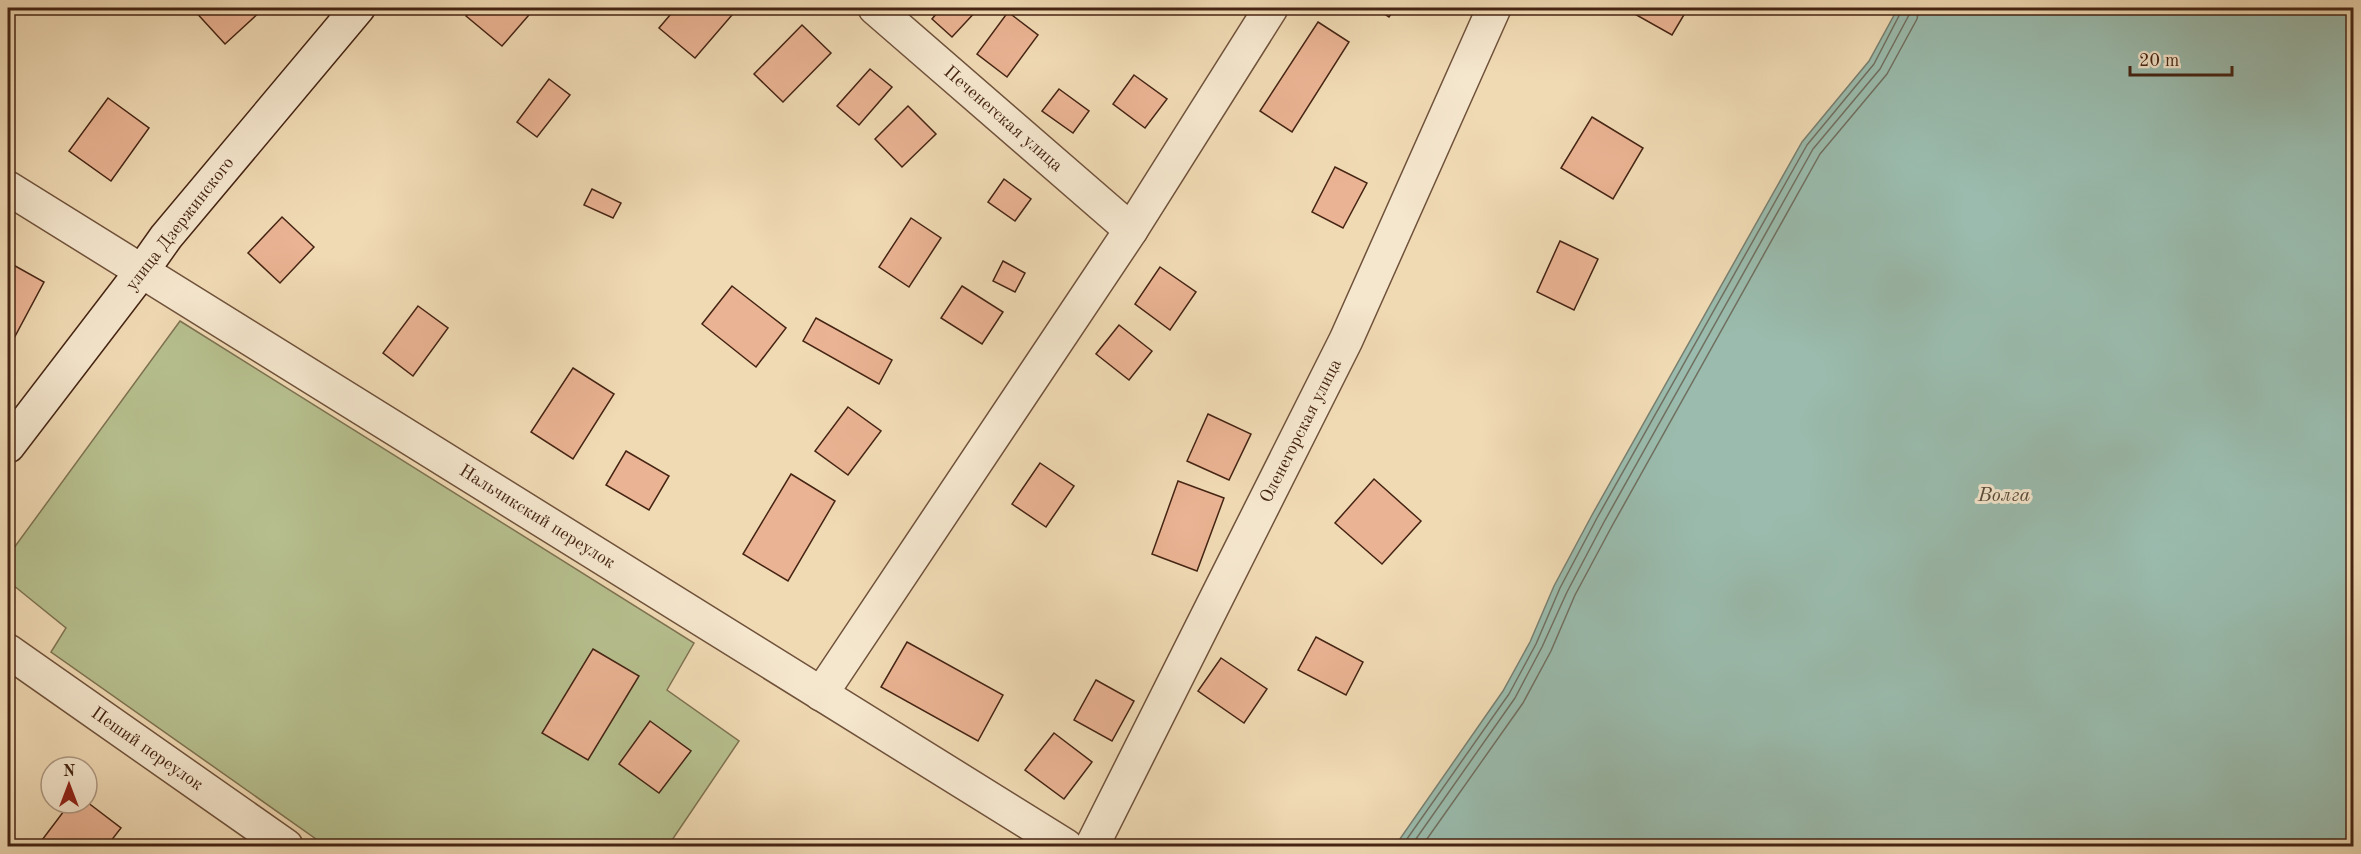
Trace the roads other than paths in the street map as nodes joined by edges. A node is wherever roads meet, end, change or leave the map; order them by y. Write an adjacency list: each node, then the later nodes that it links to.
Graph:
1 (358, 8): 7 (street, улица Дзержинского)
2 (875, 8): 6 (street, Печенегская улица)
3 (1272, 8): 6 (street)
4 (1494, 8): 13 (street, Оленегорская улица)
5 (8, 188): 7 (street, Нальчикский переулок)
6 (1131, 230): 10 (street)
7 (142, 272): 8 (street, улица Дзержинского); 10 (street, Нальчикский переулок)
8 (8, 446)
9 (8, 651): 11 (street, Пеший переулок)
10 (821, 694): 12 (street, Нальчикский переулок)
11 (286, 846)
12 (1066, 846)
13 (1092, 846)

